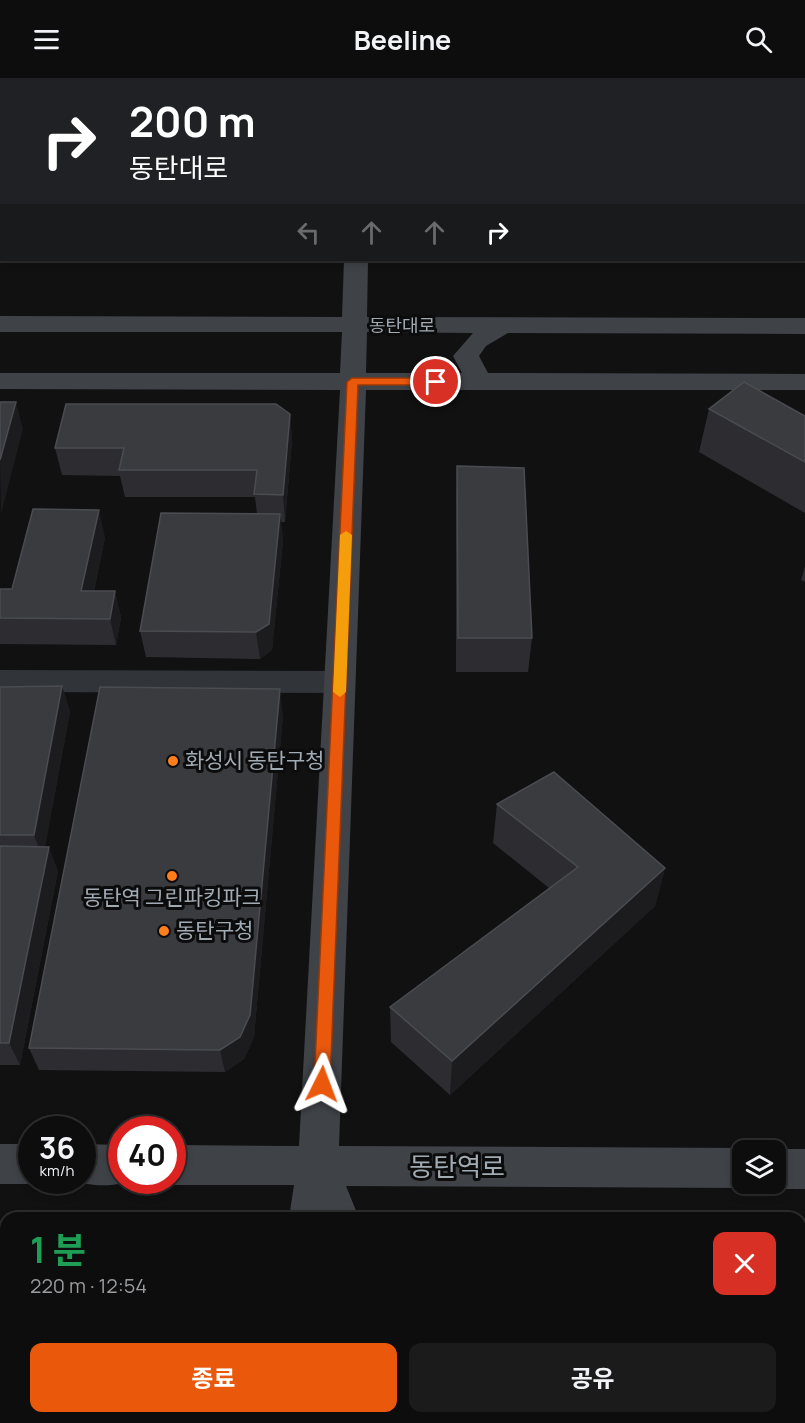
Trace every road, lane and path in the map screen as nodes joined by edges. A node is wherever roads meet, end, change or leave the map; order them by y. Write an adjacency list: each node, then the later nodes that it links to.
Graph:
1 (356, 261): 3 (main road)
2 (0, 324): 3 (main road, 동탄대로)
3 (354, 326): 4 (main road, 동탄대로); 7 (main road)
4 (501, 326): 5 (main road, 동탄대로); 8 (main road)
5 (805, 326)
6 (0, 381): 7 (main road)
7 (352, 382): 8 (main road); 11 (main road)
8 (479, 382): 9 (main road)
9 (805, 382)
10 (0, 681): 11 (street)
11 (340, 682): 15 (main road)
12 (0, 1164): 13 (main road)
13 (18, 1164)
14 (186, 1165): 15 (main road, 동탄역로)
15 (318, 1166): 16 (main road, 동탄역로); 19 (main road); 20 (main road)
16 (732, 1168)
17 (786, 1168): 18 (main road)
18 (805, 1169)
19 (311, 1212)
20 (336, 1212)

